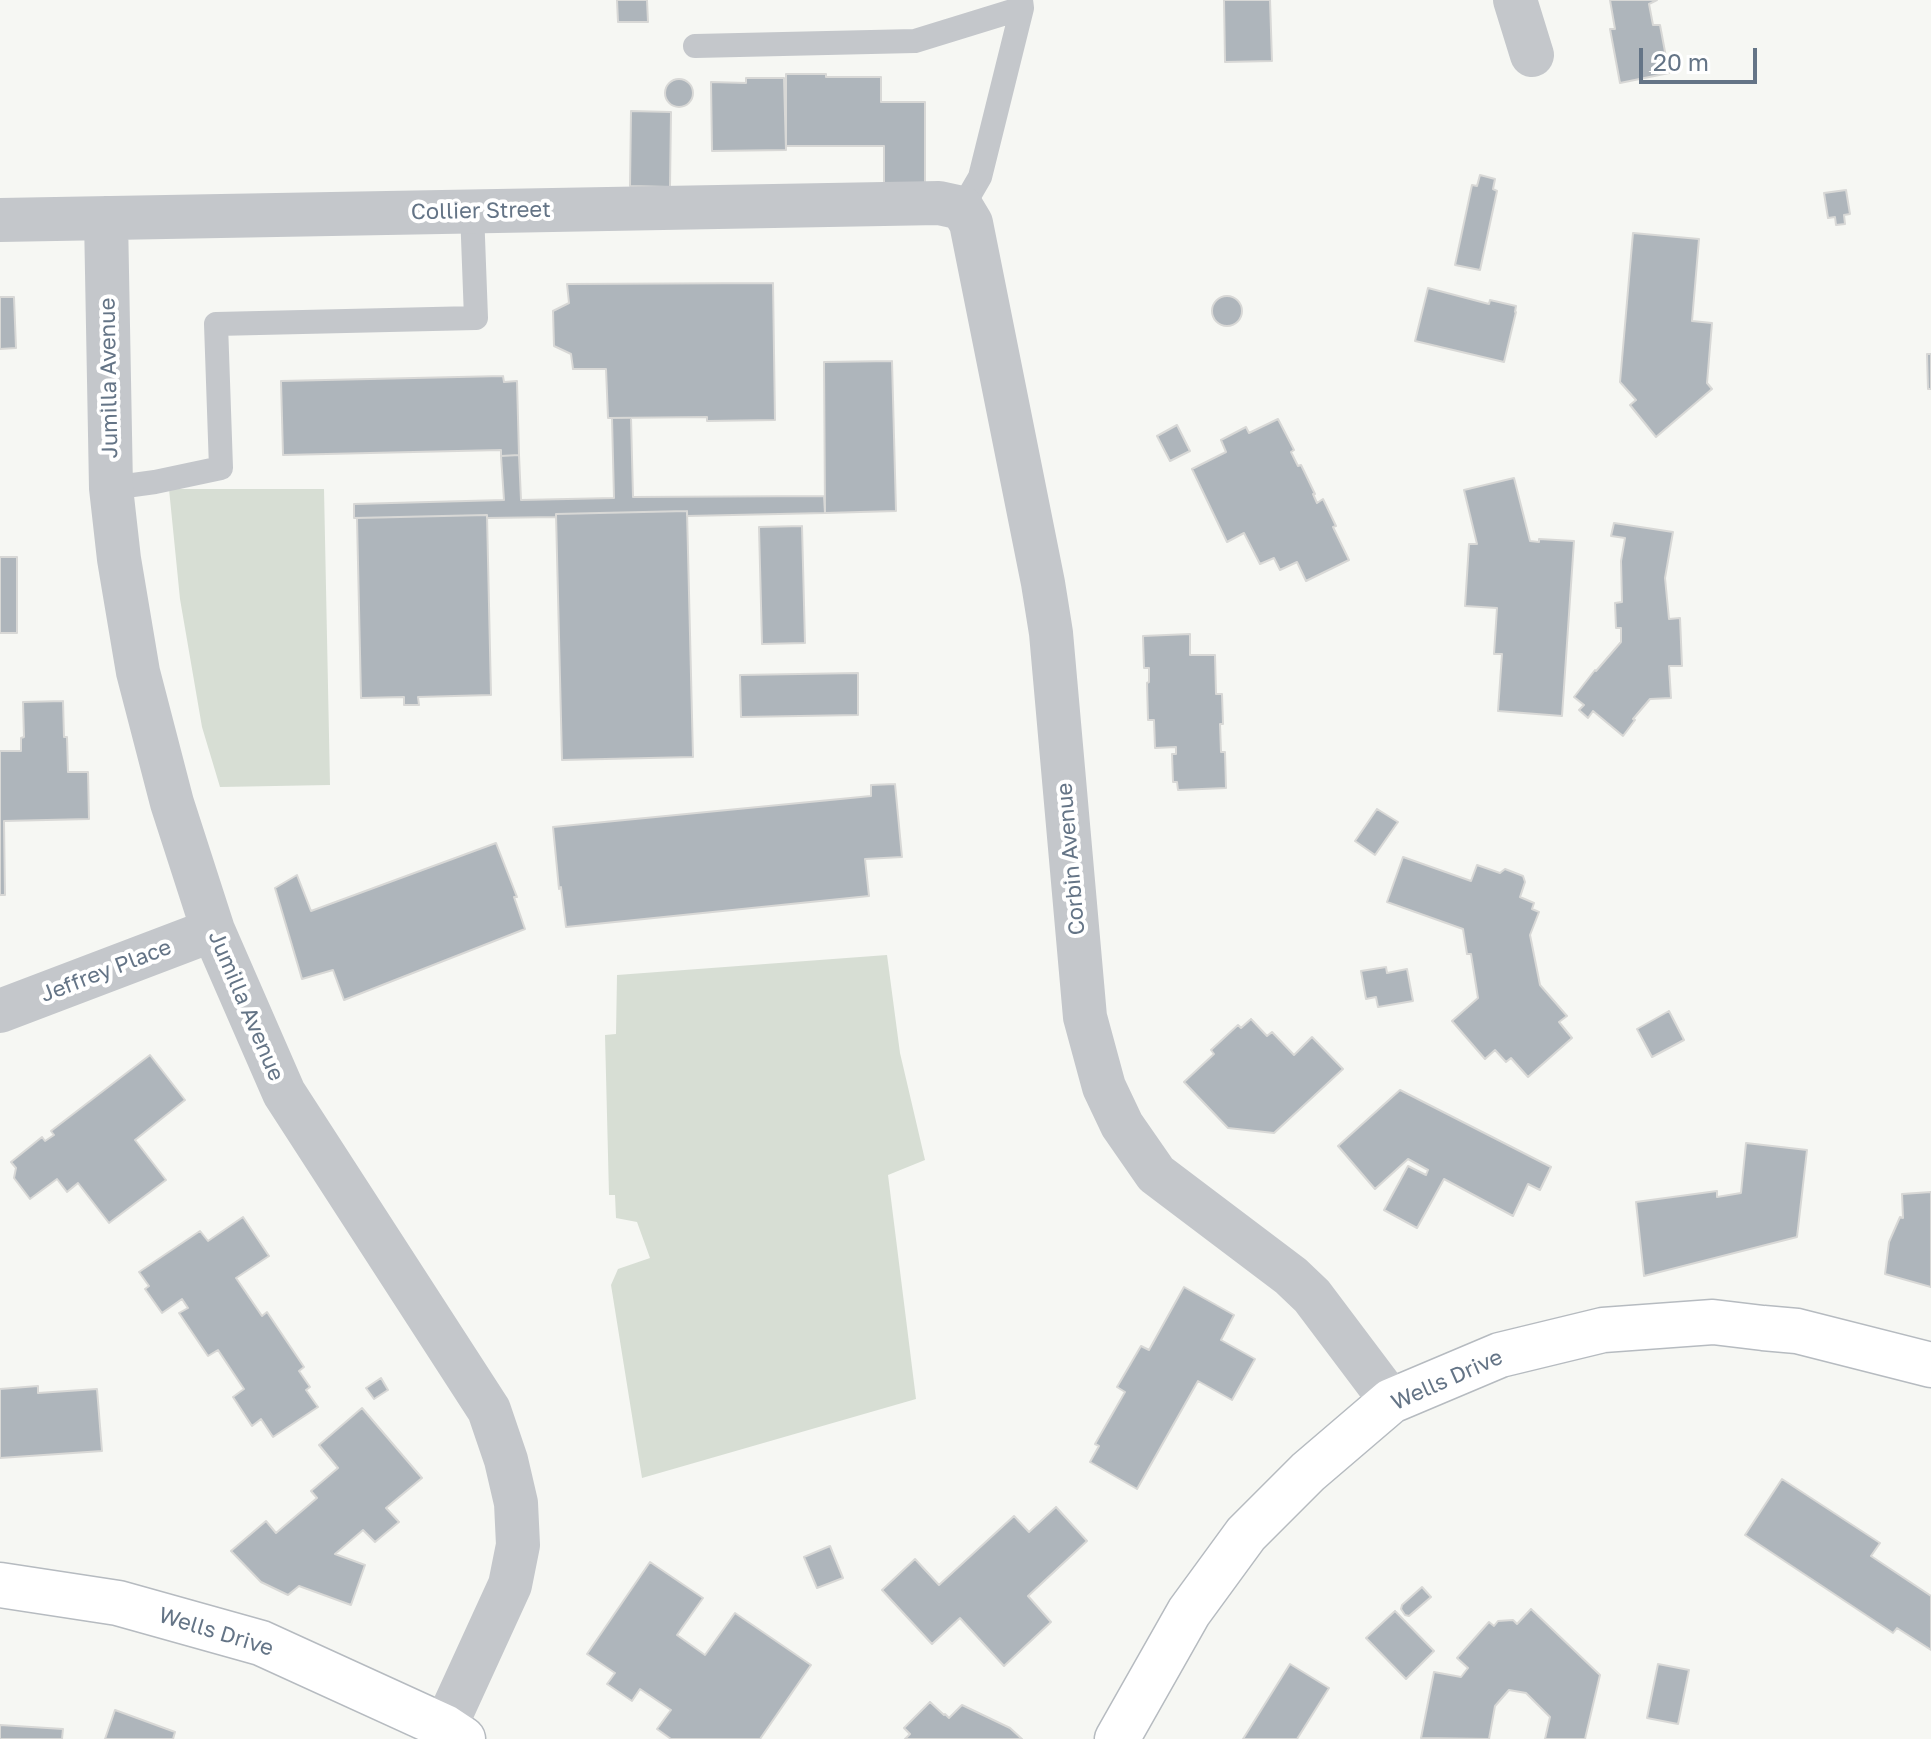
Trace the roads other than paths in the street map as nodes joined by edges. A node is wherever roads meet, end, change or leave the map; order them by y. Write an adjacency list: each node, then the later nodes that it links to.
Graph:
1 (1515, 0): 4 (street)
2 (1022, 4): 3 (lane); 5 (lane)
3 (695, 46)
4 (1532, 55)
5 (962, 208): 6 (street, Collier Street); 13 (street, Corbin Avenue)
6 (472, 211): 7 (street, Collier Street); 9 (lane)
7 (106, 218): 8 (street, Collier Street); 9 (street, Jumilla Avenue)
8 (0, 220)
9 (111, 488): 10 (street, Jumilla Avenue)
10 (213, 930): 11 (street, Jeffrey Place); 15 (street, Jumilla Avenue)
11 (0, 1011)
12 (1931, 1365): 13 (main road, Wells Drive)
13 (1391, 1401): 16 (main road, Wells Drive)
14 (0, 1585): 15 (main road, Wells Drive)
15 (454, 1733)
16 (1117, 1739)

